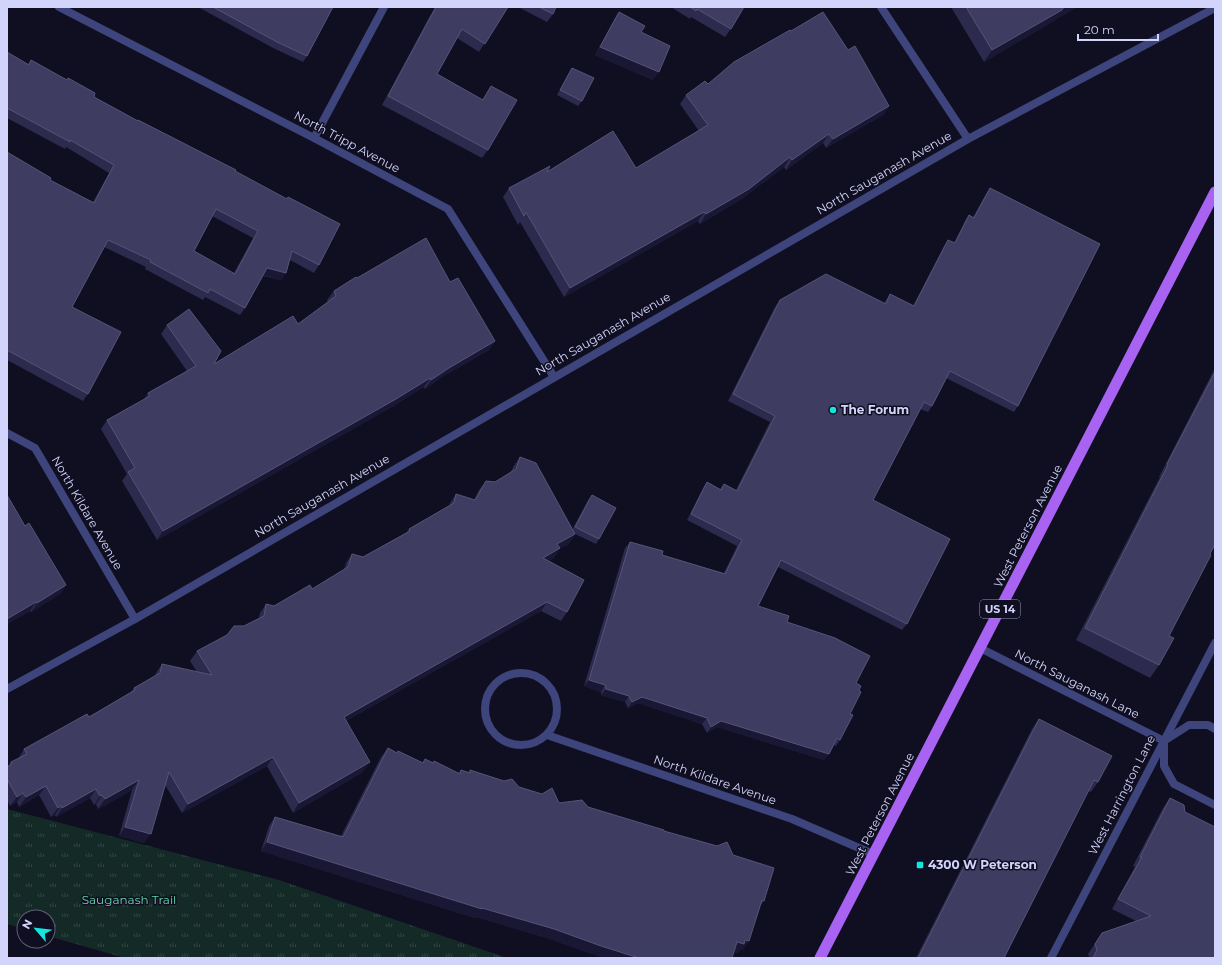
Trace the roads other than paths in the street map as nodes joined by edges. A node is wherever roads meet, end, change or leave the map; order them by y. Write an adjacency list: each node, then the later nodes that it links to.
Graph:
1 (59, 7): 5 (street, North Tripp Avenue)
2 (384, 7): 5 (street)
3 (881, 7): 6 (street)
4 (1215, 8): 6 (street, North Sauganash Avenue)
5 (314, 138): 8 (street, North Tripp Avenue)
6 (968, 139): 8 (street, North Sauganash Avenue)
7 (1215, 192): 12 (main road, West Peterson Avenue / US 14)
8 (554, 377): 10 (street, North Sauganash Avenue)
9 (7, 433): 10 (street, North Kildare Avenue)
10 (135, 619): 13 (street, North Sauganash Avenue)
11 (1215, 643): 16 (street, West Harrington Lane)
12 (980, 648): 16 (street, North Sauganash Lane); 18 (main road, West Peterson Avenue / US 14)
13 (7, 689)
14 (1215, 729): 16 (street)
15 (546, 735): 15 (street); 18 (street, North Kildare Avenue)
16 (1164, 741): 17 (street); 20 (street, West Harrington Lane)
17 (1215, 805)
18 (873, 854): 19 (main road, West Peterson Avenue / US 14)
19 (820, 958)
20 (1052, 958)

